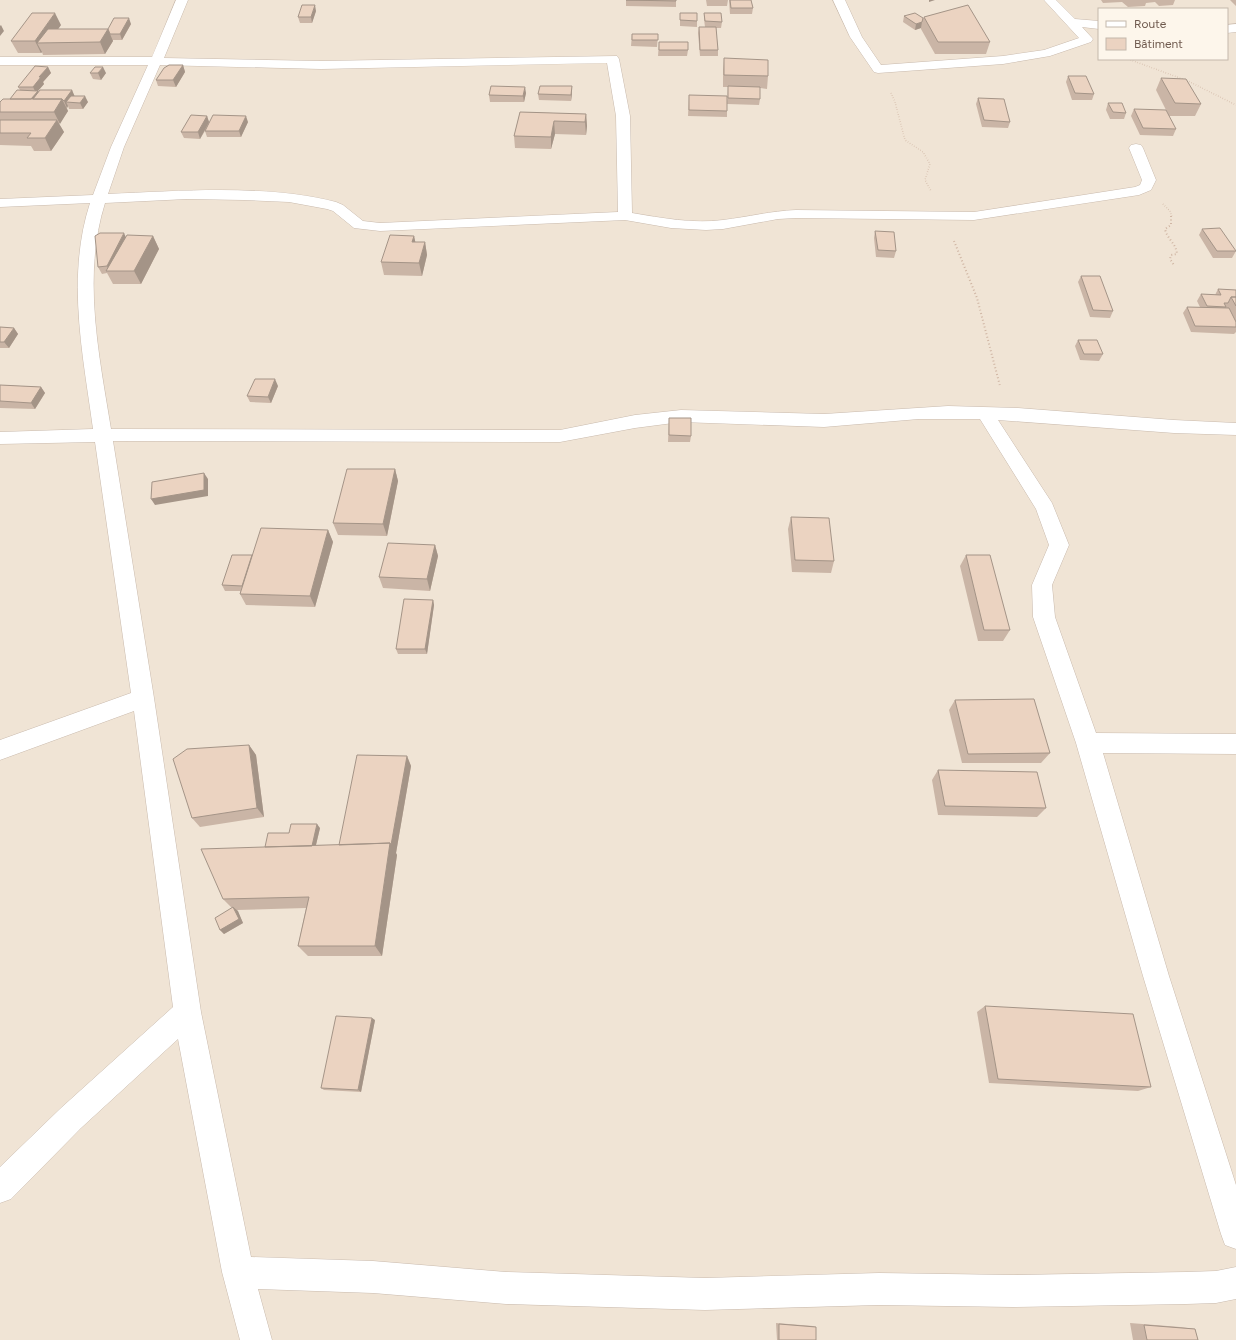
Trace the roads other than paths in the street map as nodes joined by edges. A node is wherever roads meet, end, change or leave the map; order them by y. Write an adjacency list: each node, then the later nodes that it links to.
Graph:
1 (182, 0): 9 (street)
2 (838, 0): 7 (street)
3 (1050, 0): 4 (street)
4 (1071, 22): 5 (street); 7 (street)
5 (1098, 25)
6 (1098, 35): 7 (street)
7 (1087, 39)
8 (0, 61): 9 (street)
9 (156, 62): 11 (street); 13 (street)
10 (1136, 148): 13 (street)
11 (99, 198): 12 (street); 13 (street); 16 (street)
12 (0, 203)
13 (626, 216)
14 (996, 413): 15 (street); 16 (street); 19 (street)
15 (1236, 429)
16 (104, 434): 17 (street); 18 (street)
17 (0, 438)
18 (143, 698): 21 (street); 22 (street)
19 (1088, 742): 20 (street); 24 (street)
20 (1236, 744)
21 (0, 750)
22 (187, 1012): 23 (street); 25 (street)
23 (0, 1188)
24 (1236, 1234)
25 (238, 1272): 26 (street); 27 (street)
26 (1236, 1283)
27 (256, 1340)

